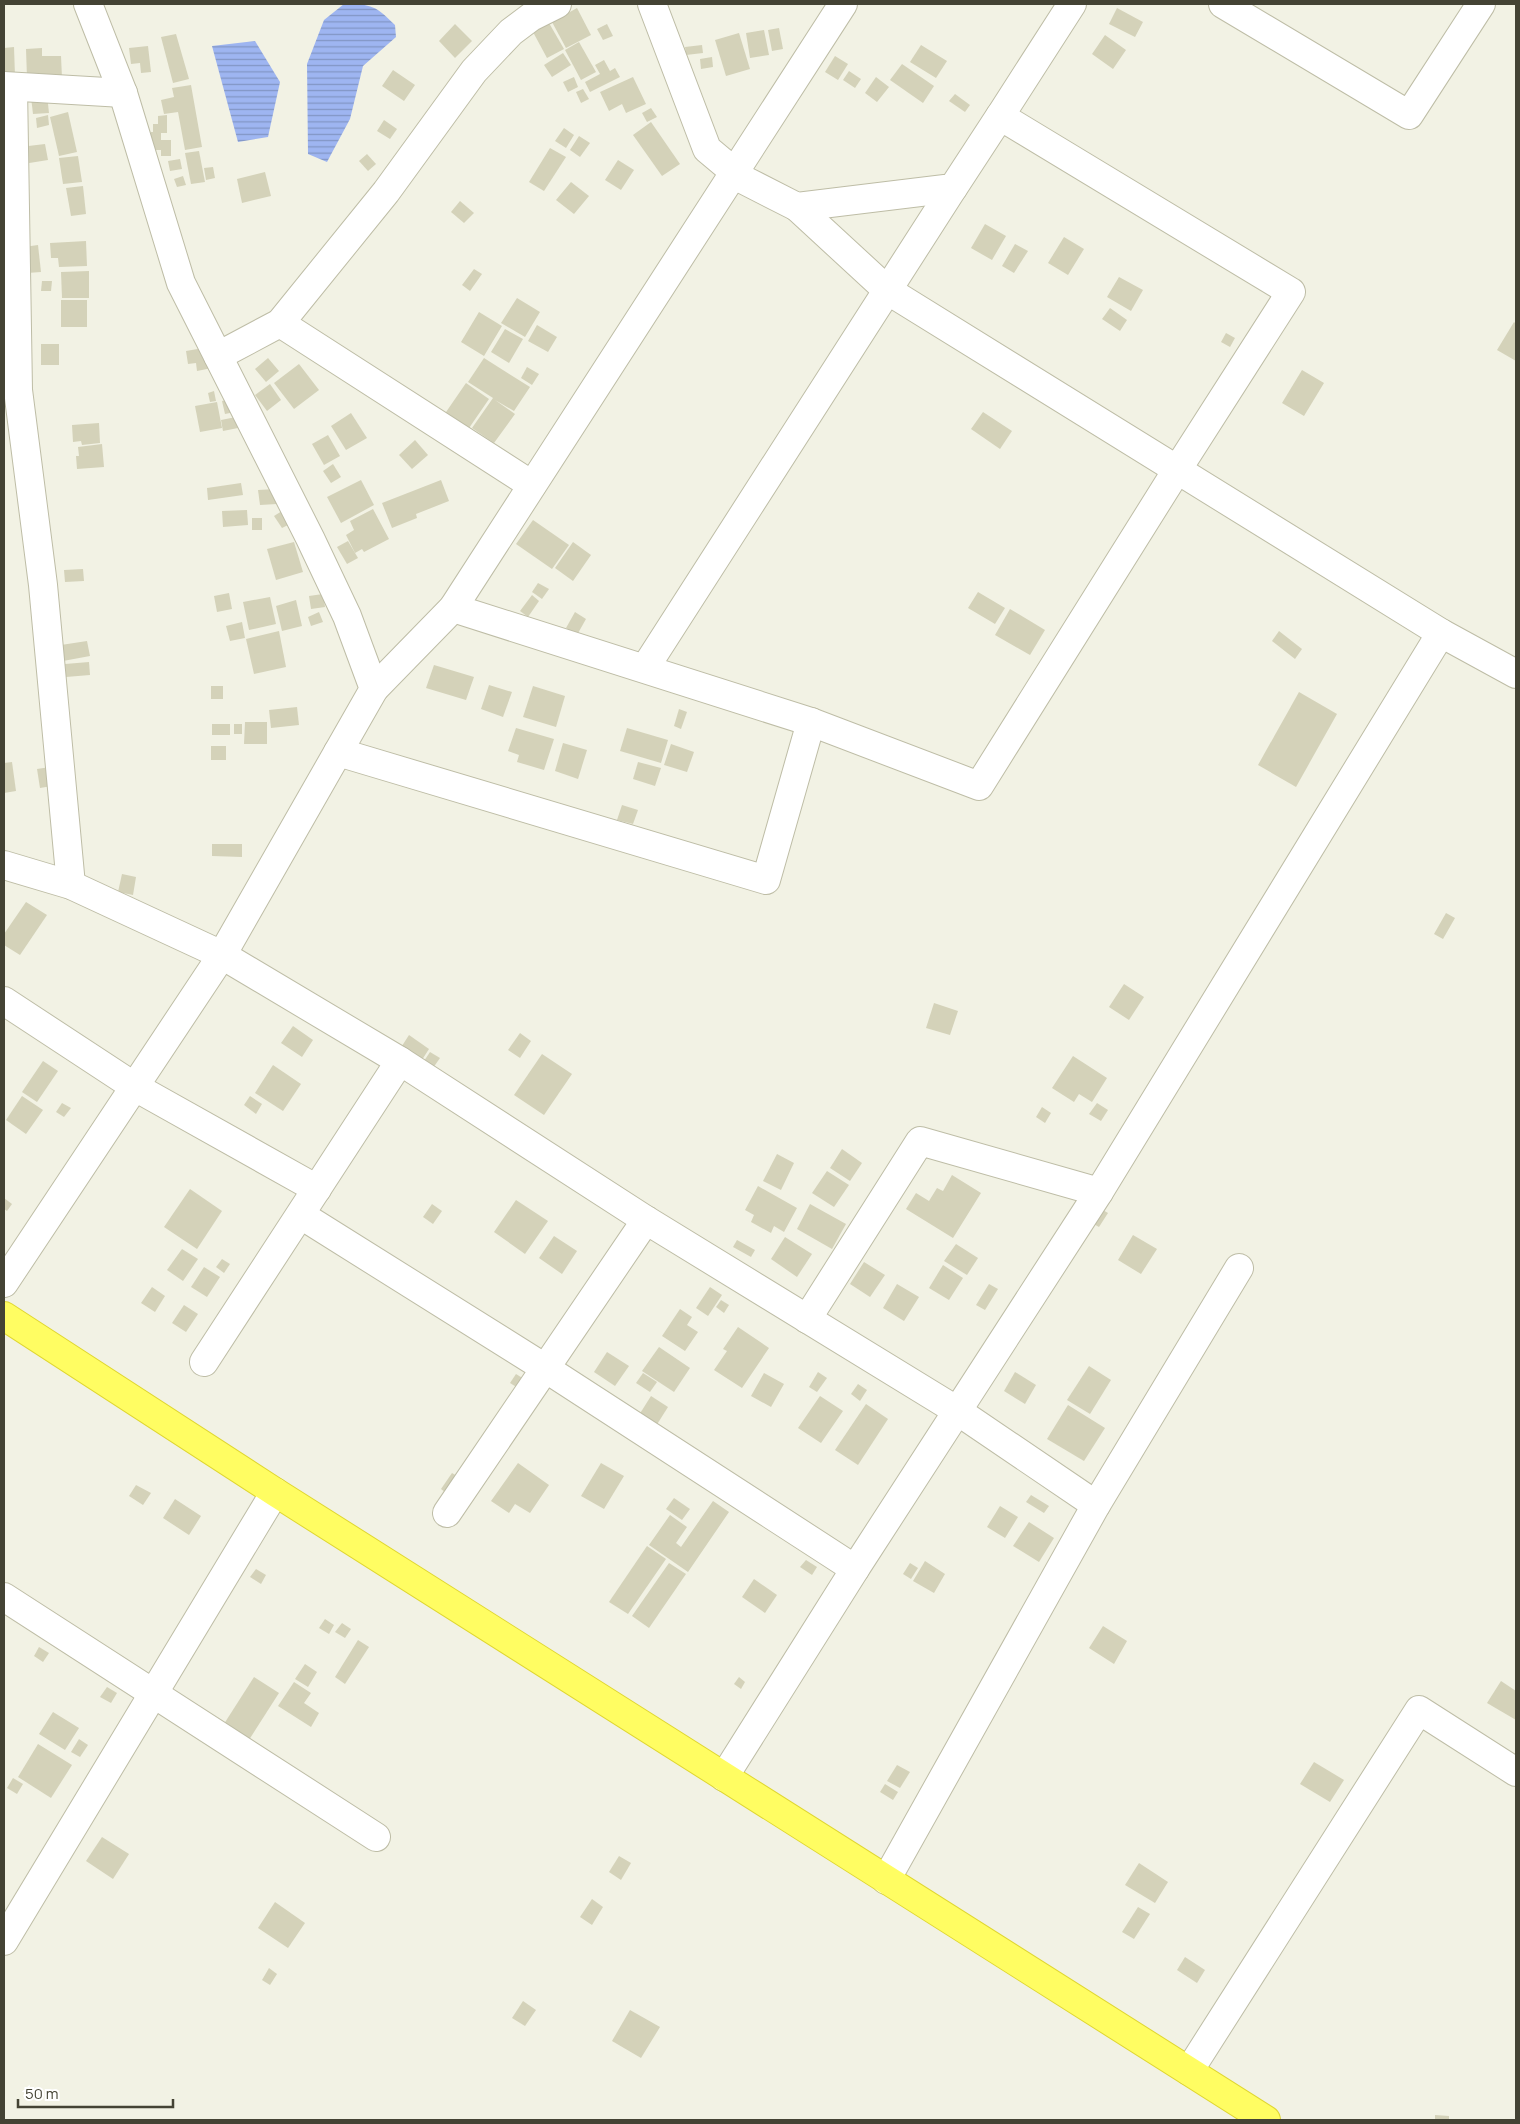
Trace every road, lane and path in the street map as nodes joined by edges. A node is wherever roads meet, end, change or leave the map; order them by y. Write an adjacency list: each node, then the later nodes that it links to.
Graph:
1 (88, 4): 9 (street)
2 (557, 4): 15 (street)
3 (652, 4): 11 (street)
4 (843, 4): 11 (street)
5 (1072, 4): 10 (street)
6 (1223, 4): 7 (street)
7 (1481, 4)
8 (8, 87): 9 (street); 27 (street)
9 (123, 93): 16 (street)
10 (1000, 116): 12 (street); 17 (street)
11 (735, 172): 13 (street); 18 (street)
12 (952, 188): 13 (street); 14 (street)
13 (797, 207): 14 (street)
14 (887, 290): 17 (street); 21 (street)
15 (280, 323): 16 (street); 18 (street)
16 (218, 356): 23 (street)
17 (1176, 470): 20 (street); 24 (street)
18 (532, 485): 19 (street)
19 (453, 608): 21 (street); 23 (street)
20 (1441, 634): 22 (street); 33 (street)
21 (645, 668): 24 (street)
22 (1516, 674)
23 (374, 688): 25 (street)
24 (811, 722): 25 (street)
25 (338, 752): 28 (street)
26 (4, 865): 27 (street)
27 (71, 885): 28 (street)
28 (222, 955): 30 (street); 31 (street)
29 (4, 1001): 31 (street)
30 (400, 1061): 32 (street); 35 (street)
31 (135, 1087): 32 (street); 37 (street)
32 (317, 1189): 34 (street)
33 (1098, 1192): 39 (street); 42 (street)
34 (301, 1215): 40 (street); 41 (street)
35 (646, 1220): 39 (street); 41 (street)
36 (1239, 1268): 44 (street)
37 (4, 1283)
38 (4, 1316): 43 (highway)
39 (807, 1319): 42 (street)
40 (204, 1362)
41 (545, 1368): 45 (street); 46 (street)
42 (956, 1410): 44 (street); 46 (street)
43 (275, 1492): 48 (street); 50 (highway)
44 (1096, 1504): 52 (street)
45 (447, 1513)
46 (855, 1569): 50 (street)
47 (4, 1597): 48 (street)
48 (153, 1694): 51 (street); 53 (street)
49 (1516, 1772): 54 (street)
50 (724, 1777): 52 (highway)
51 (376, 1837)
52 (886, 1880): 54 (highway)
53 (4, 1941)
54 (1189, 2071): 55 (highway)
55 (1266, 2120)

